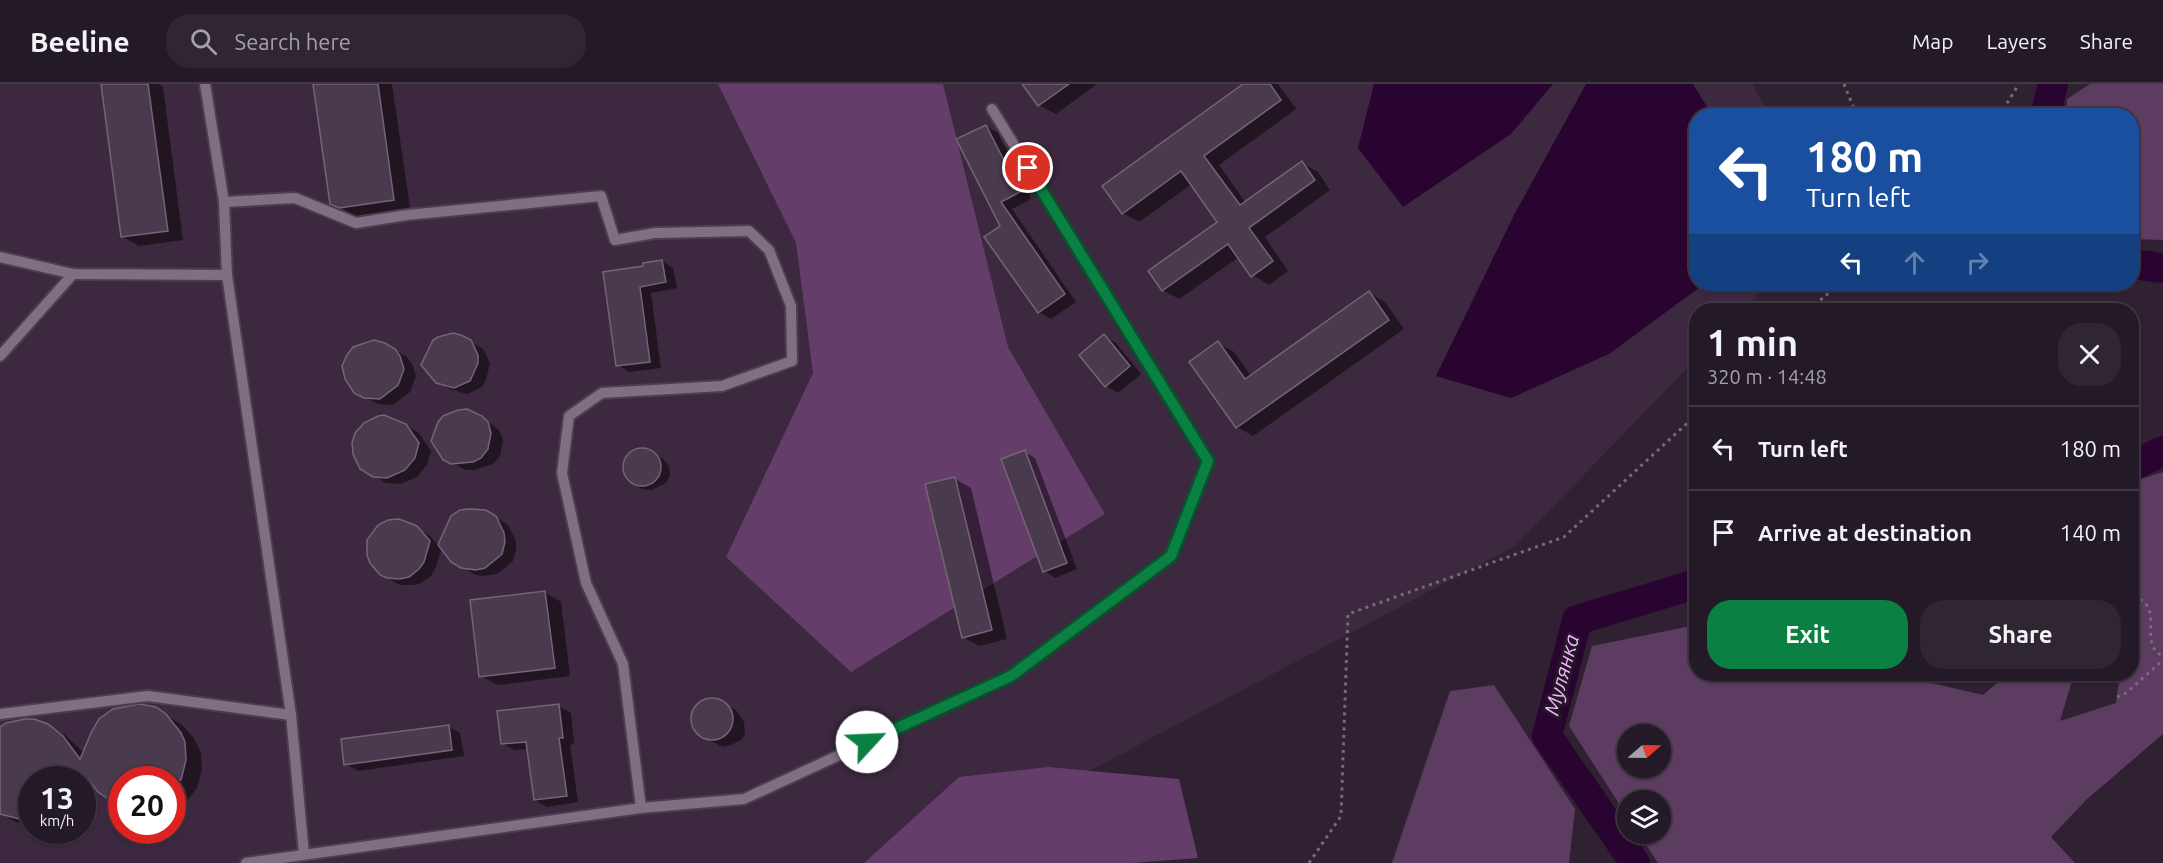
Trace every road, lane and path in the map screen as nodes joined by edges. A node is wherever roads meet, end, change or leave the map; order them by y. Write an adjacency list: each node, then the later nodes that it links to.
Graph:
1 (205, 84): 7 (lane)
2 (1844, 84): 4 (path)
3 (2019, 84): 5 (path)
4 (1854, 108)
5 (2004, 108)
6 (992, 110): 22 (lane)
7 (224, 202): 10 (lane); 22 (lane)
8 (0, 257): 9 (lane)
9 (73, 274): 10 (lane); 13 (lane)
10 (226, 274): 21 (lane)
11 (1831, 291): 12 (path)
12 (1817, 303)
13 (0, 356)
14 (1689, 421): 25 (path)
15 (2139, 599): 16 (path)
16 (2163, 658): 17 (path)
17 (2139, 681)
18 (2139, 681): 19 (path)
19 (2117, 697)
20 (0, 714): 21 (lane)
21 (291, 715): 23 (lane)
22 (641, 808): 23 (lane)
23 (303, 854): 24 (lane)
24 (246, 863)
25 (1309, 863)

